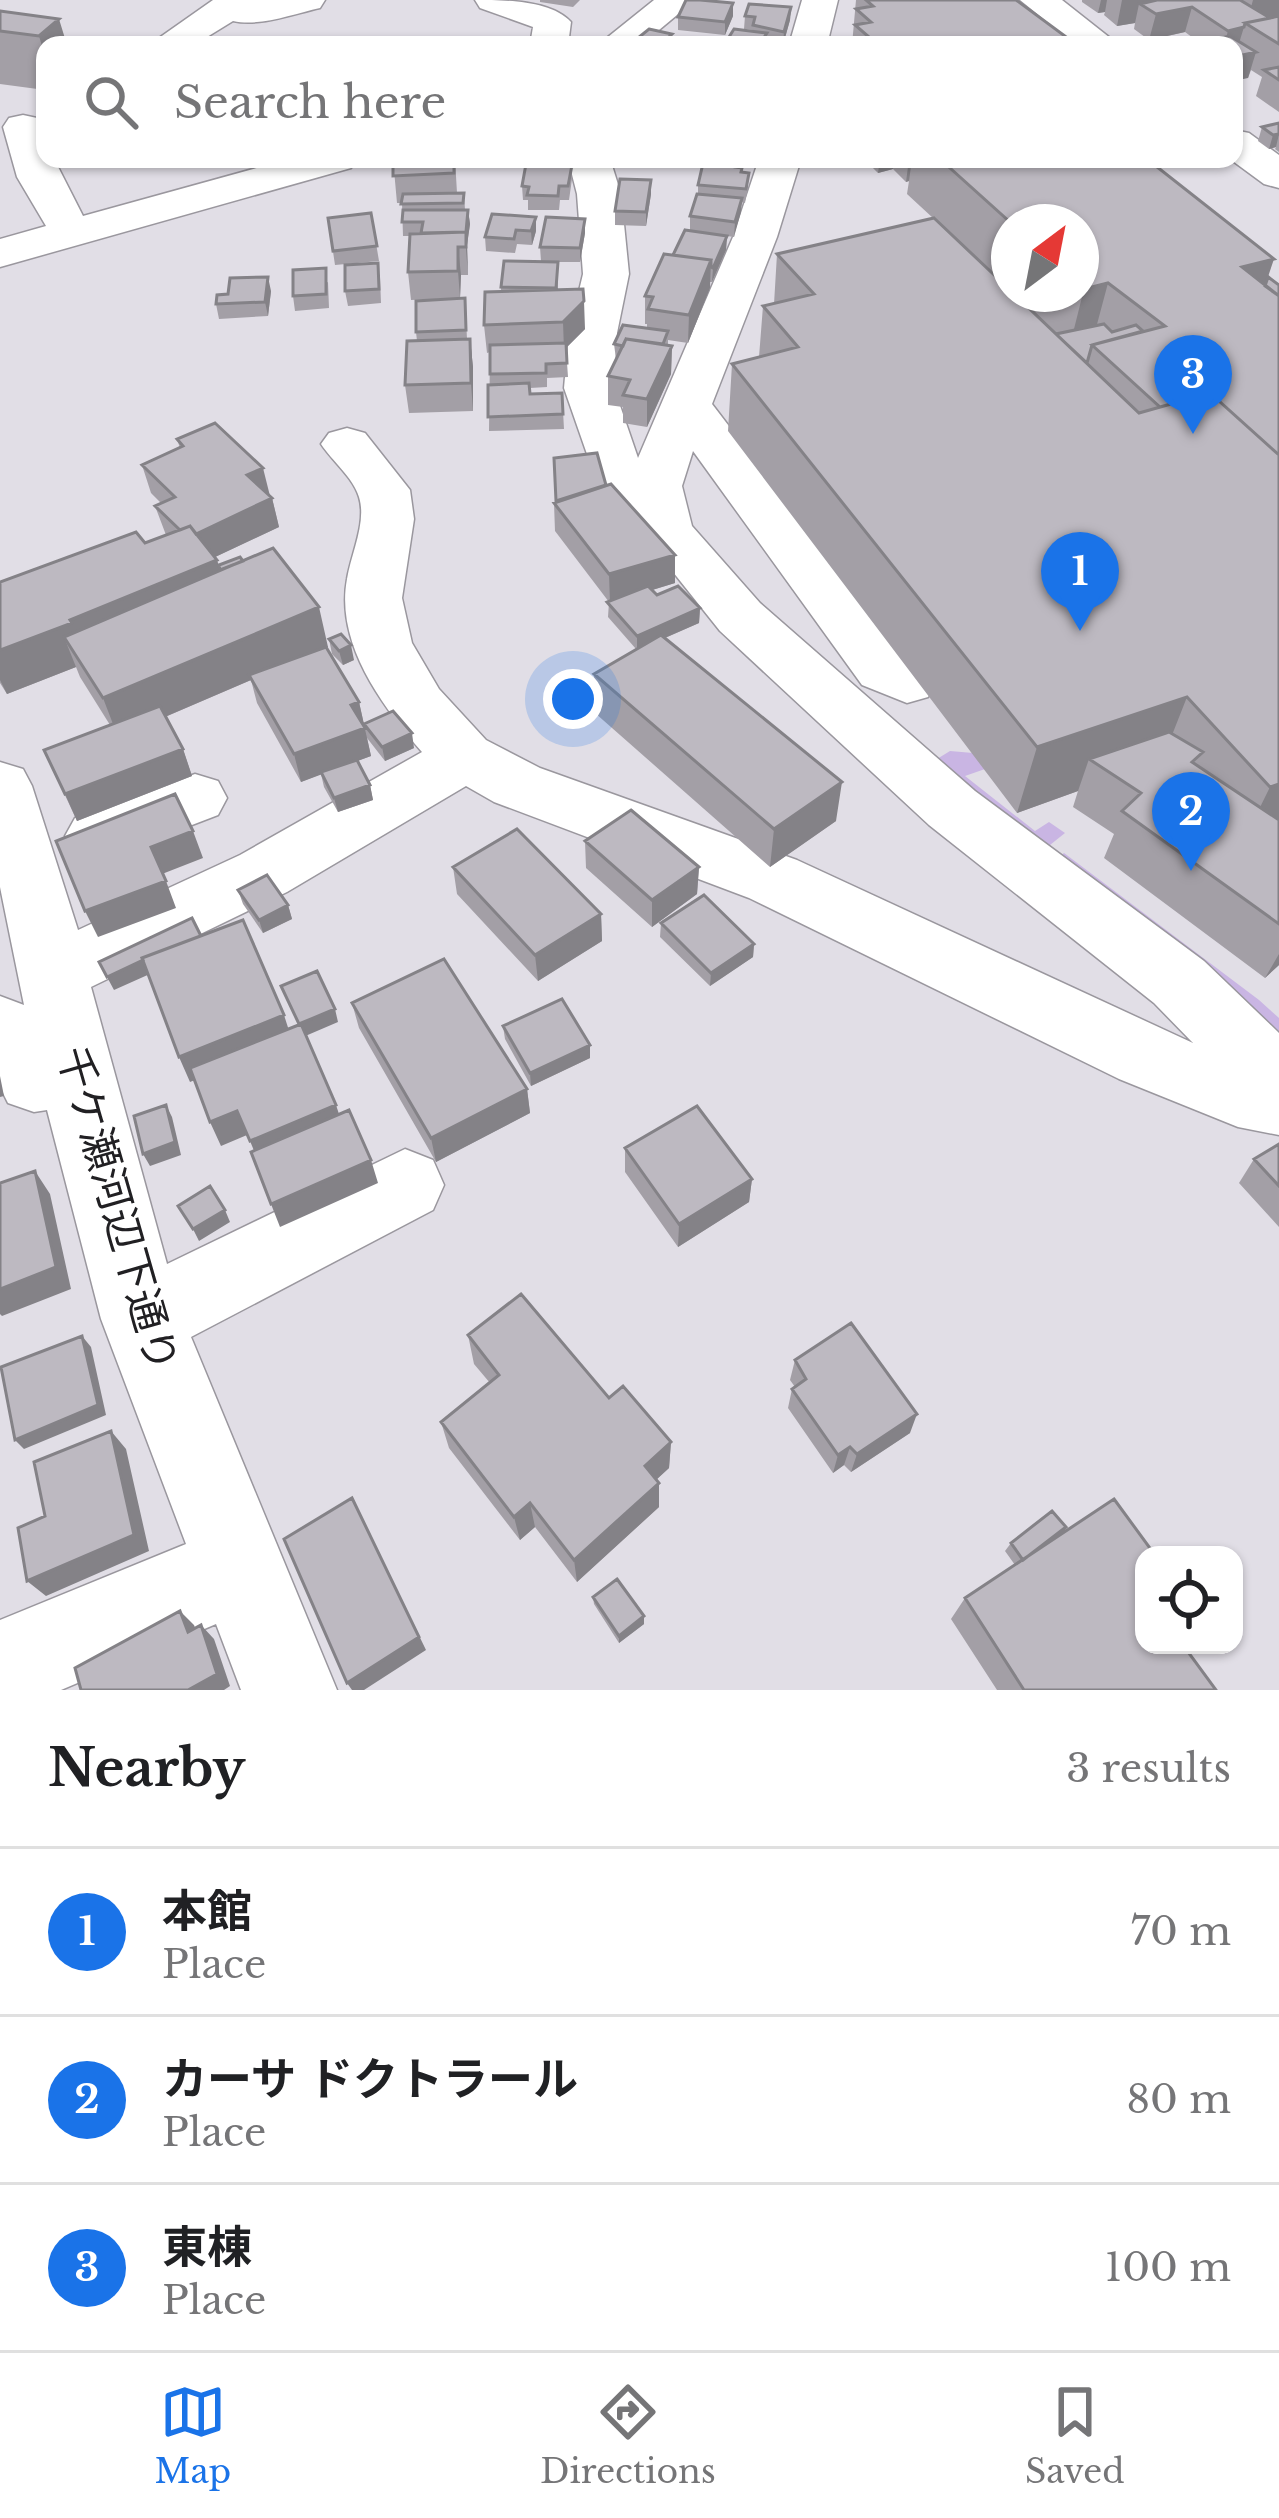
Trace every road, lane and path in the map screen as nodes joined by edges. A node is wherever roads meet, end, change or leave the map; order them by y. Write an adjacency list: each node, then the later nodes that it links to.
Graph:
1 (308, 0): 7 (street)
2 (493, 0): 9 (street)
3 (677, 0): 10 (street)
4 (820, 0): 11 (street)
5 (850, 0): 12 (street)
6 (1038, 0): 13 (street)
7 (229, 4): 8 (street)
8 (181, 36)
9 (551, 36)
10 (629, 36)
11 (810, 36)
12 (842, 36)
13 (1088, 36)
14 (22, 127): 21 (street)
15 (1243, 149): 20 (street)
16 (303, 168): 21 (street)
17 (592, 168): 26 (street)
18 (778, 168): 23 (street)
19 (813, 168): 23 (street)
20 (1279, 175)
21 (71, 232): 22 (street)
22 (0, 254)
23 (728, 303): 24 (street)
24 (686, 405): 26 (street); 27 (street)
25 (347, 445): 28 (street)
26 (661, 519): 32 (street)
27 (907, 682)
28 (464, 756): 31 (street); 33 (street)
29 (195, 798): 30 (street)
30 (8, 810): 31 (street, 千ケ瀬河辺下通り)
31 (26, 1000): 35 (street, 千ケ瀬河辺下通り)
32 (1279, 1081)
33 (1279, 1102)
34 (405, 1185): 35 (street)
35 (142, 1319): 36 (street, 千ケ瀬河辺下通り)
36 (243, 1566): 37 (street); 38 (street, 千ケ瀬河辺下通り)
37 (0, 1669)
38 (290, 1690)

